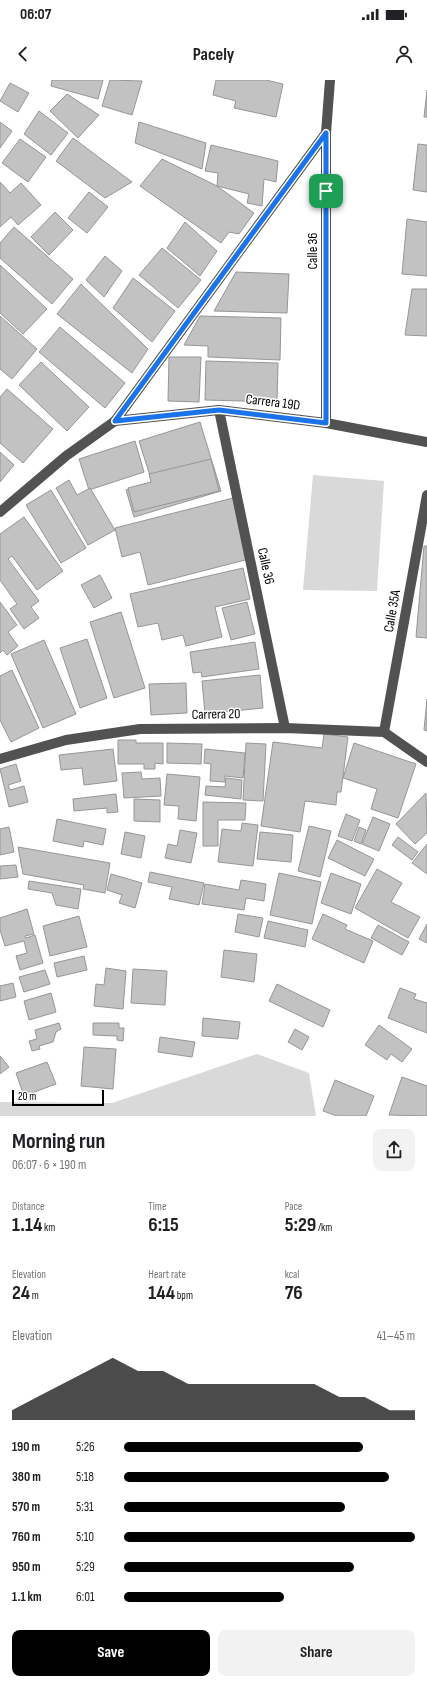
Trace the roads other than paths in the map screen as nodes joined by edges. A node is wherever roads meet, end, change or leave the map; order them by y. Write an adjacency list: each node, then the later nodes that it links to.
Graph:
1 (330, 80): 2 (street, Calle 36)
2 (326, 133): 4 (street); 5 (street, Calle 36)
3 (219, 410): 4 (street, Carrera 19D); 5 (street, Carrera 19D); 9 (street, Calle 36)
4 (115, 421): 8 (street)
5 (326, 423): 6 (street, Carrera 19D)
6 (427, 442)
7 (427, 495): 10 (street, Calle 35A)
8 (0, 512)
9 (285, 728): 10 (street, Carrera 20); 11 (street, Carrera 20)
10 (384, 732): 12 (street)
11 (0, 759)
12 (427, 762)

